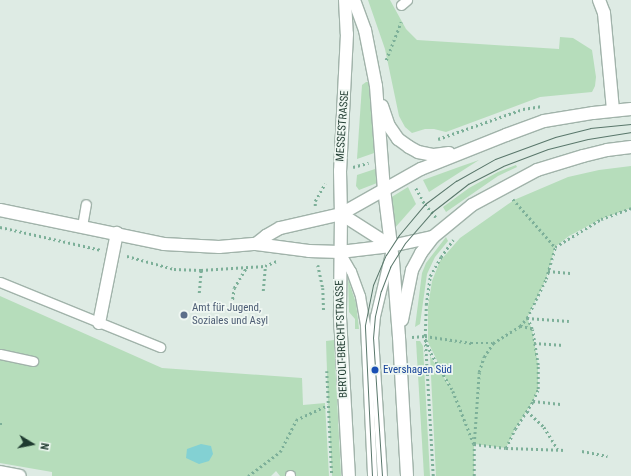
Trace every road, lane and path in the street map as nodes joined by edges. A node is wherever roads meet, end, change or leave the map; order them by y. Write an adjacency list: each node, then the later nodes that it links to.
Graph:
1 (345, 0): 12 (main road, MESSESTRASSE)
2 (354, 0): 6 (main road)
3 (599, 0): 8 (main road)
4 (401, 22): 5 (path)
5 (384, 64)
6 (376, 86): 10 (main road); 11 (main road)
7 (631, 109): 8 (main road)
8 (614, 110): 10 (main road)
9 (631, 147): 21 (main road)
10 (463, 152): 13 (main road)
11 (381, 159): 12 (path); 14 (main road)
12 (340, 171): 19 (main road, MESSESTRASSE)
13 (409, 175): 14 (main road); 21 (path)
14 (384, 190): 19 (main road); 25 (main road)
15 (518, 194): 26 (path)
16 (86, 204): 20 (lane)
17 (631, 208): 26 (path)
18 (0, 210): 20 (main road)
19 (342, 214): 24 (main road); 25 (main road); 27 (main road, MESSESTRASSE)
20 (82, 226): 22 (main road)
21 (445, 227): 23 (main road); 44 (path)
22 (117, 233): 24 (main road); 41 (main road)
23 (433, 237): 25 (main road); 45 (main road)
24 (256, 244): 27 (main road)
25 (391, 246): 27 (main road); 45 (main road); 69 (lane)
26 (555, 247): 31 (path)
27 (340, 252): 67 (main road, BERTOLT-BRECHT-STRASSE); 68 (lane)
28 (265, 266): 35 (path)
29 (246, 268): 37 (path)
30 (200, 270): 36 (path)
31 (548, 271): 33 (path); 39 (path)
32 (318, 272): 38 (path)
33 (573, 273)
34 (0, 282): 41 (lane)
35 (263, 291)
36 (199, 293)
37 (231, 310)
38 (325, 318)
39 (527, 318): 40 (path); 42 (path); 43 (path)
40 (569, 321)
41 (99, 323): 49 (lane)
42 (520, 326): 43 (path); 46 (path)
43 (532, 329): 47 (path)
44 (425, 336): 46 (path); 57 (path); 71 (path)
45 (399, 337): 70 (main road)
46 (493, 343): 57 (path)
47 (534, 343): 48 (path); 53 (path)
48 (564, 345)
49 (160, 347)
50 (0, 354): 51 (lane)
51 (33, 361)
52 (327, 364): 55 (path)
53 (533, 402): 54 (path); 56 (path)
54 (563, 404)
55 (328, 405): 65 (path); 66 (path)
56 (527, 411): 58 (path); 59 (path)
57 (474, 444): 58 (path); 72 (path)
58 (506, 448): 59 (path)
59 (558, 449): 60 (path)
60 (566, 450)
61 (582, 451): 62 (path)
62 (608, 456)
63 (0, 472): 64 (main road)
64 (20, 476)
65 (248, 476)
66 (332, 476)
67 (349, 476)
68 (372, 476)
69 (382, 476)
70 (407, 476)
71 (433, 476)
72 (474, 476)

